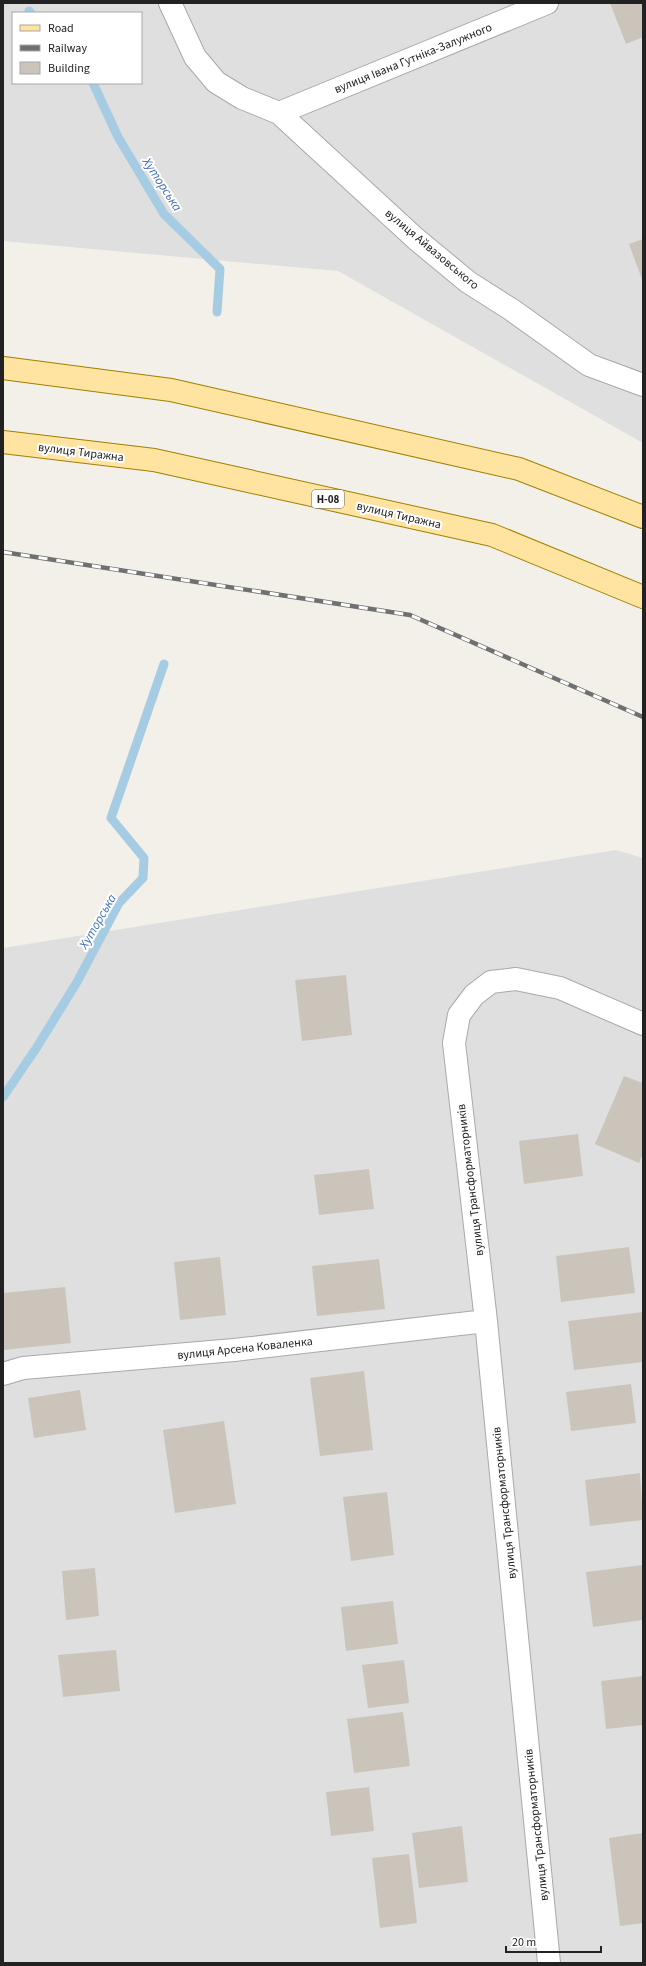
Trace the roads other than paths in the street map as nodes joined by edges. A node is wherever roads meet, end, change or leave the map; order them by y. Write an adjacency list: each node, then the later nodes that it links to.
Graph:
1 (170, 3): 3 (street)
2 (547, 3): 3 (street, вулиця Івана Гутніка-Залужного)
3 (279, 113): 5 (street, вулиця Айвазовського)
4 (3, 368): 7 (main road)
5 (643, 385)
6 (3, 442): 8 (main road, вулиця Тиражна / Н-08)
7 (643, 517)
8 (643, 597)
9 (643, 1024): 10 (street, вулиця Трансформаторників)
10 (486, 1321): 11 (street, вулиця Арсена Коваленка); 12 (street, вулиця Трансформаторників)
11 (3, 1374)
12 (549, 1963)

